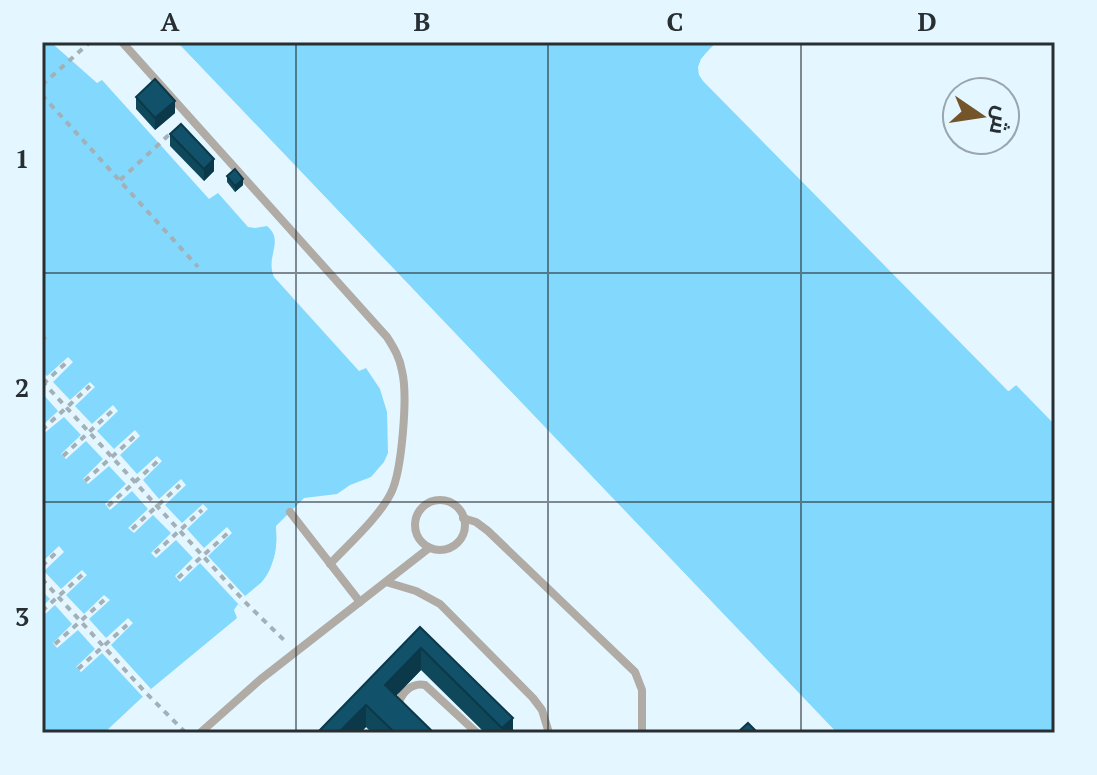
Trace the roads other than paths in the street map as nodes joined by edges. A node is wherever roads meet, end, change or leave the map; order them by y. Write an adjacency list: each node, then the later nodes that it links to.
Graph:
1 (122, 42): 5 (lane)
2 (290, 512): 5 (lane)
3 (463, 518): 4 (lane); 4 (lane); 12 (lane)
4 (429, 548): 6 (lane)
5 (330, 564): 7 (lane)
6 (386, 582): 7 (lane); 11 (lane)
7 (360, 602): 9 (lane)
8 (402, 713): 10 (lane)
9 (200, 733)
10 (477, 733)
11 (549, 733)
12 (642, 733)

